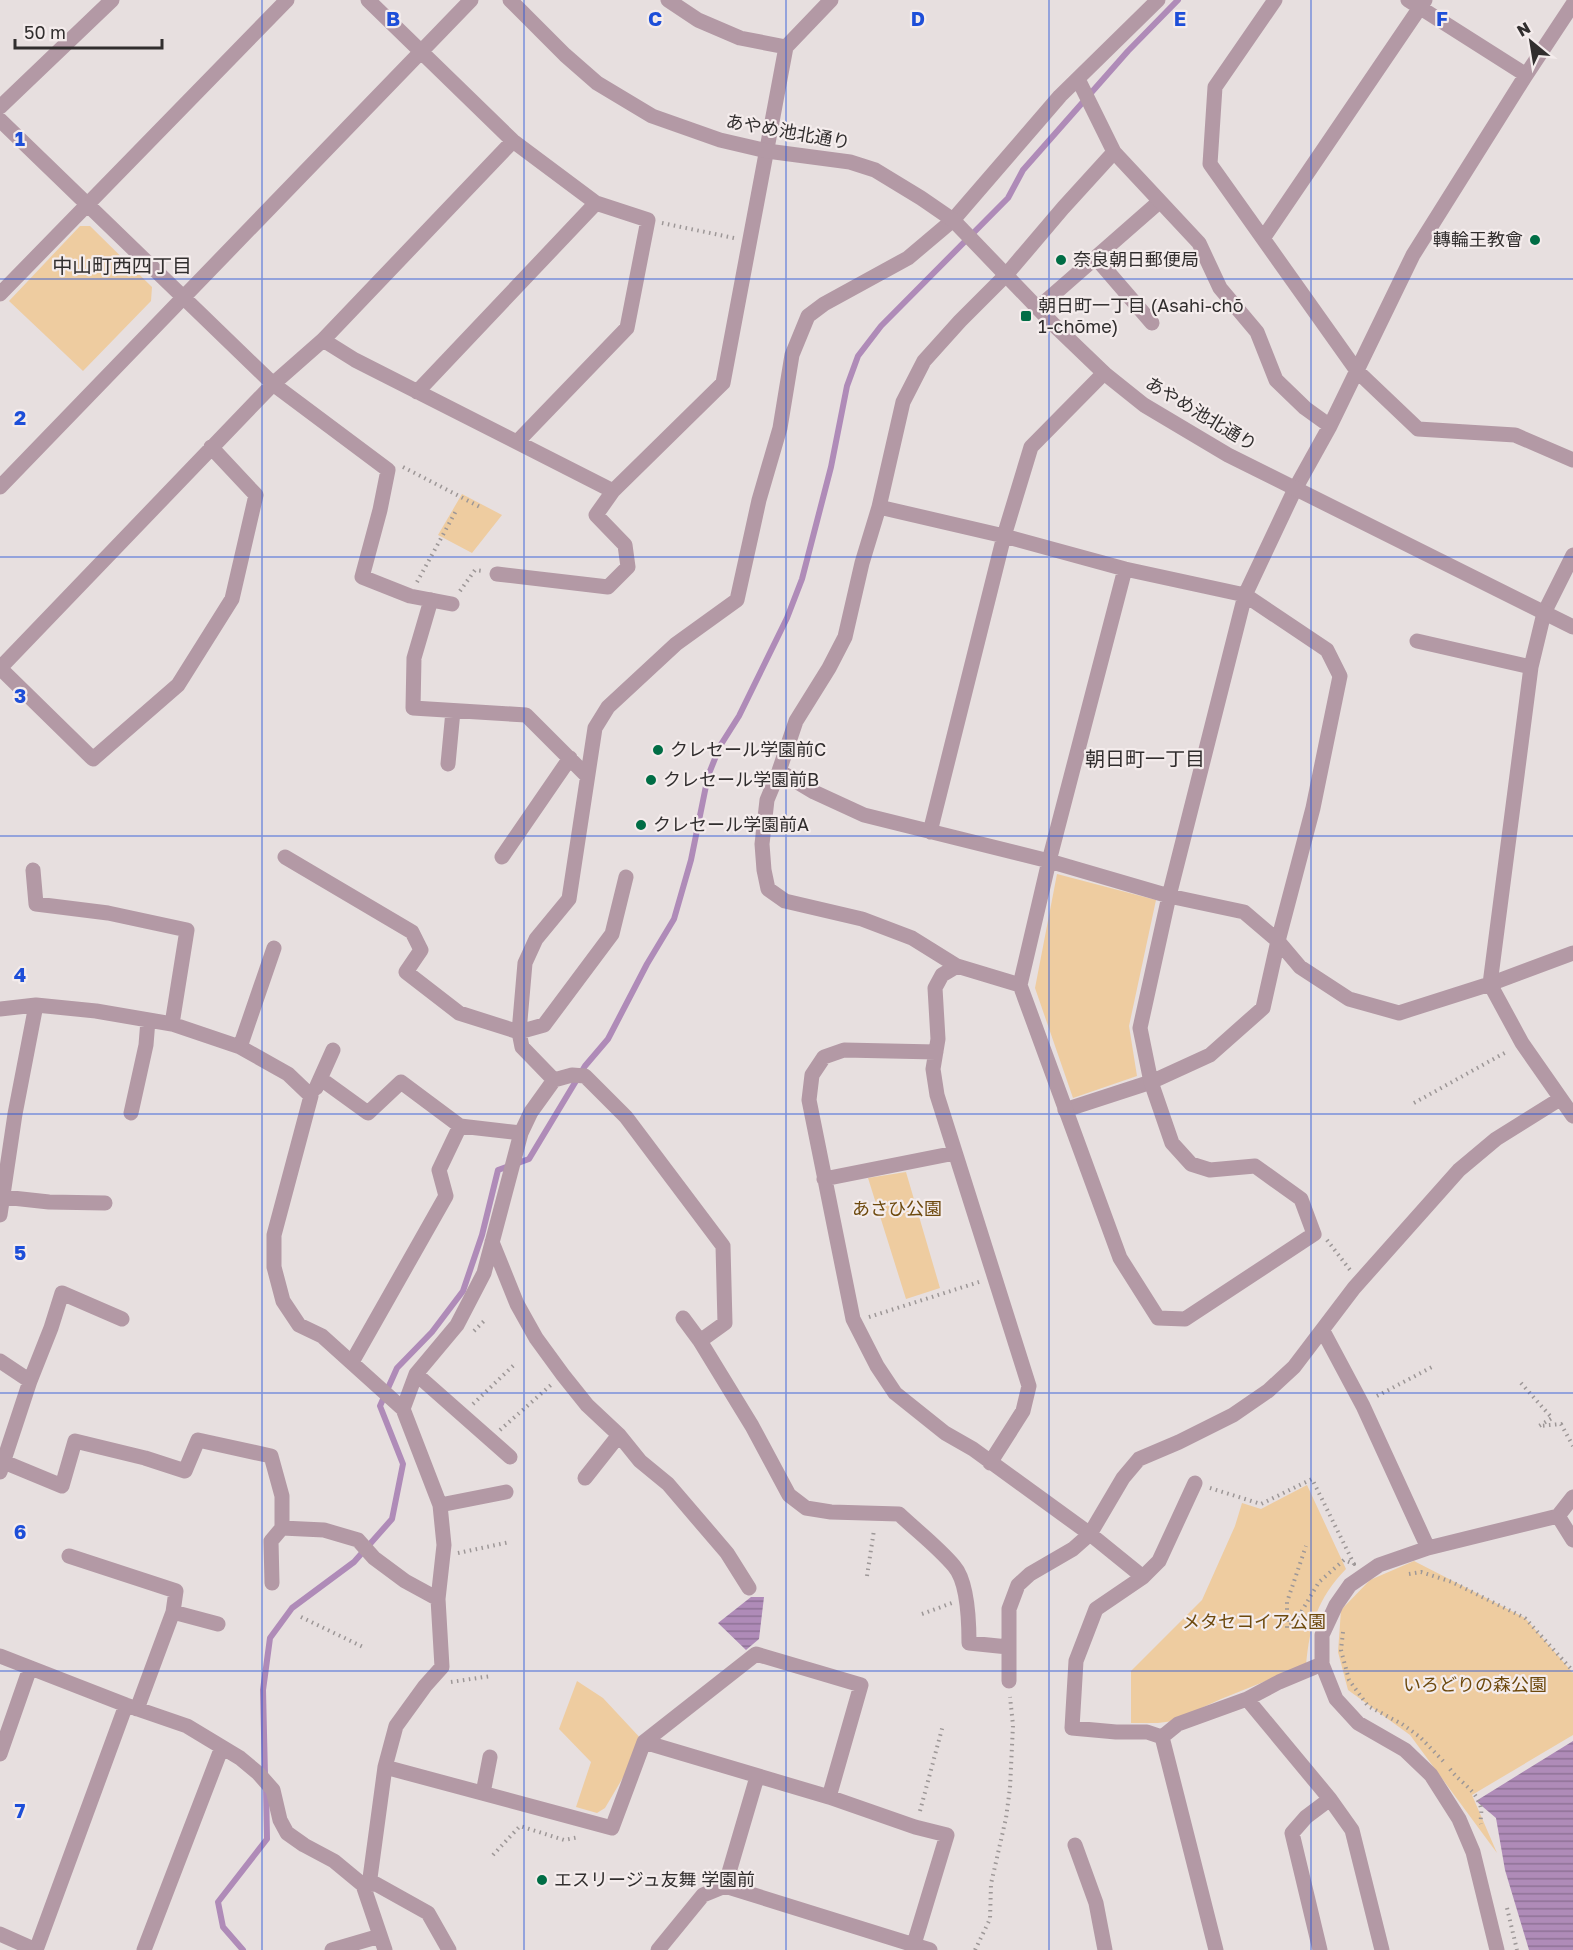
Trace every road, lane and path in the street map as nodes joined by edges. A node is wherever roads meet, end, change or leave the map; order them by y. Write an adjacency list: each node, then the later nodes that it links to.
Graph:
1 (112, 0): 16 (street)
2 (287, 0): 23 (street)
3 (368, 0): 13 (street)
4 (471, 0): 13 (street)
5 (510, 0): 19 (street, あやめ池北通り)
6 (668, 0): 12 (street)
7 (831, 0): 12 (street)
8 (1158, 0): 15 (street)
9 (1275, 0): 26 (street)
10 (1417, 3): 14 (street); 26 (street)
11 (1573, 4): 14 (street)
12 (786, 47): 19 (street)
13 (421, 52): 18 (street); 31 (street)
14 (1526, 75): 35 (street)
15 (1078, 79): 20 (street); 25 (street)
16 (0, 107)
17 (0, 120): 23 (street)
18 (513, 141): 22 (street); 34 (street)
19 (767, 151): 25 (street, あやめ池北通り); 27 (street)
20 (1114, 152): 21 (street); 29 (street)
21 (1159, 202): 28 (street); 39 (street)
22 (596, 203): 24 (street); 38 (street)
23 (87, 204): 30 (street); 31 (street)
24 (648, 220): 27 (path); 40 (street)
25 (953, 220): 29 (street, あやめ池北通り); 67 (street)
26 (1264, 237): 35 (street)
27 (750, 242): 46 (street)
28 (1096, 258): 32 (street); 33 (street)
29 (1006, 275): 32 (street, あやめ池北通り); 47 (street)
30 (0, 294)
31 (183, 297): 37 (street); 44 (street)
32 (1038, 308): 36 (street, あやめ池北通り)
33 (1152, 323)
34 (323, 340): 37 (street); 38 (street)
35 (1357, 371): 39 (street); 43 (street)
36 (1104, 373): 45 (street, あやめ池北通り); 50 (street)
37 (273, 384): 41 (street); 42 (street)
38 (417, 392): 40 (street)
39 (1330, 426): 45 (street)
40 (518, 441): 46 (street)
41 (211, 447): 62 (street); 62 (street)
42 (371, 457): 48 (path); 55 (street)
43 (1573, 460)
44 (0, 487)
45 (1295, 489): 54 (street); 58 (street, あやめ池北通り)
46 (613, 491): 53 (street)
47 (879, 507): 50 (street); 66 (street)
48 (482, 508)
49 (456, 512): 55 (path)
50 (1004, 536): 52 (street); 68 (street)
51 (1573, 555): 58 (street)
52 (1125, 569): 54 (street); 71 (street)
53 (497, 574): 57 (path)
54 (1245, 595): 74 (street); 75 (street)
55 (410, 596): 56 (street)
56 (431, 600): 57 (street); 63 (street)
57 (452, 604)
58 (1544, 613): 59 (street, あやめ池北通り); 61 (street)
59 (1573, 627)
60 (1417, 641): 61 (street)
61 (1531, 667): 79 (street)
62 (0, 668)
63 (453, 711): 64 (street); 65 (street)
64 (570, 758): 67 (street); 70 (street)
65 (448, 764)
66 (779, 771): 68 (street); 78 (street)
67 (587, 776): 85 (street)
68 (930, 832): 71 (street)
69 (285, 857): 85 (street)
70 (502, 857)
71 (1049, 861): 74 (street); 80 (street)
72 (33, 870): 84 (street)
73 (626, 877): 85 (street)
74 (1169, 896): 75 (street); 92 (street)
75 (1278, 941): 79 (street); 92 (street)
76 (274, 948): 87 (street)
77 (1573, 953): 79 (street)
78 (957, 966): 80 (street); 89 (street)
79 (1490, 984): 86 (street)
80 (1020, 985): 96 (street)
81 (36, 1005): 82 (street); 83 (street); 103 (street)
82 (0, 1009)
83 (148, 1020): 84 (street); 97 (street)
84 (172, 1024): 87 (street)
85 (519, 1032): 91 (street)
86 (1522, 1043): 94 (street); 95 (path)
87 (240, 1047): 93 (street)
88 (333, 1050): 90 (street)
89 (936, 1052): 101 (street); 102 (street)
90 (321, 1079): 93 (street); 99 (street)
91 (554, 1080): 100 (street); 114 (street)
92 (1151, 1082): 96 (street); 96 (street)
93 (311, 1096): 116 (street)
94 (1560, 1099): 98 (street); 113 (street)
95 (1414, 1103)
96 (1065, 1110)
97 (132, 1113)
98 (1573, 1116)
99 (460, 1126): 100 (street); 116 (street)
100 (521, 1134): 107 (street)
101 (955, 1153): 102 (street); 109 (street)
102 (824, 1179): 112 (street)
103 (3, 1197): 104 (street); 105 (street)
104 (105, 1203)
105 (0, 1215)
106 (1322, 1233): 108 (path)
107 (492, 1242): 119 (street); 120 (street)
108 (1354, 1275)
109 (995, 1277): 112 (path); 130 (street)
110 (683, 1318): 114 (street)
111 (122, 1319): 121 (street)
112 (854, 1322): 130 (street)
113 (1323, 1331): 123 (street); 140 (street)
114 (700, 1341): 137 (street)
115 (0, 1361): 121 (street)
116 (352, 1362): 124 (street)
117 (516, 1363): 125 (path)
118 (1432, 1367): 123 (path)
119 (416, 1374): 124 (street); 125 (street)
120 (563, 1375): 126 (street); 127 (path)
121 (30, 1381): 131 (street)
122 (1521, 1383): 128 (path)
123 (1362, 1404): 144 (street)
124 (403, 1409): 136 (street)
125 (463, 1415): 127 (street)
126 (619, 1435): 132 (street); 151 (street)
127 (490, 1439): 129 (street)
128 (1573, 1446)
129 (510, 1457)
130 (990, 1463): 140 (street)
131 (2, 1467): 139 (street)
132 (585, 1478)
133 (1195, 1483): 143 (path); 148 (street)
134 (506, 1492): 136 (street)
135 (1573, 1497): 138 (street)
136 (440, 1505): 146 (street)
137 (877, 1514): 147 (path); 152 (street)
138 (1558, 1516): 141 (street); 144 (street)
139 (282, 1528): 150 (street); 153 (street)
140 (1090, 1534): 148 (street); 160 (street)
141 (1573, 1540)
142 (510, 1542): 146 (path)
143 (1306, 1546)
144 (1428, 1548): 162 (street)
145 (69, 1556): 154 (street)
146 (443, 1556): 153 (street)
147 (867, 1576)
148 (1143, 1577): 171 (street)
149 (1398, 1578): 164 (path)
150 (272, 1583)
151 (749, 1588)
152 (966, 1598): 155 (path); 160 (street)
153 (438, 1599): 167 (street)
154 (173, 1612): 157 (street); 169 (street)
155 (922, 1614)
156 (301, 1617): 159 (path)
157 (218, 1624)
158 (1343, 1630): 183 (path)
159 (363, 1647)
160 (1008, 1647): 166 (street)
161 (0, 1656): 163 (street)
162 (1322, 1664): 168 (street); 203 (street)
163 (30, 1668): 169 (street); 174 (street)
164 (1573, 1671)
165 (491, 1676): 167 (path)
166 (1009, 1681): 198 (path)
167 (425, 1686): 176 (street)
168 (1247, 1699): 171 (street); 180 (street)
169 (131, 1707): 173 (street); 192 (street)
170 (943, 1725): 182 (path)
171 (1162, 1737): 200 (street)
172 (644, 1742): 177 (street); 179 (street); 181 (street)
173 (222, 1747): 186 (street); 193 (street)
174 (0, 1754)
175 (490, 1757): 178 (street)
176 (385, 1767): 178 (street); 186 (street)
177 (757, 1776): 179 (street); 187 (street)
178 (483, 1793): 181 (street)
179 (829, 1797): 182 (street)
180 (1330, 1799): 201 (street); 202 (street)
181 (585, 1821): 185 (path)
182 (915, 1827): 191 (street)
183 (1484, 1831)
184 (1075, 1845): 199 (street)
185 (493, 1855)
186 (363, 1885): 190 (street); 195 (street)
187 (725, 1886): 191 (street); 196 (street)
188 (1505, 1904): 204 (path)
189 (0, 1934): 192 (street)
190 (382, 1943): 194 (street)
191 (914, 1944): 197 (street)
192 (36, 1950)
193 (144, 1950)
194 (332, 1950)
195 (450, 1950)
196 (657, 1950)
197 (930, 1950)
198 (975, 1950)
199 (1105, 1950)
200 (1216, 1950)
201 (1320, 1950)
202 (1382, 1950)
203 (1497, 1950)
204 (1517, 1950)

